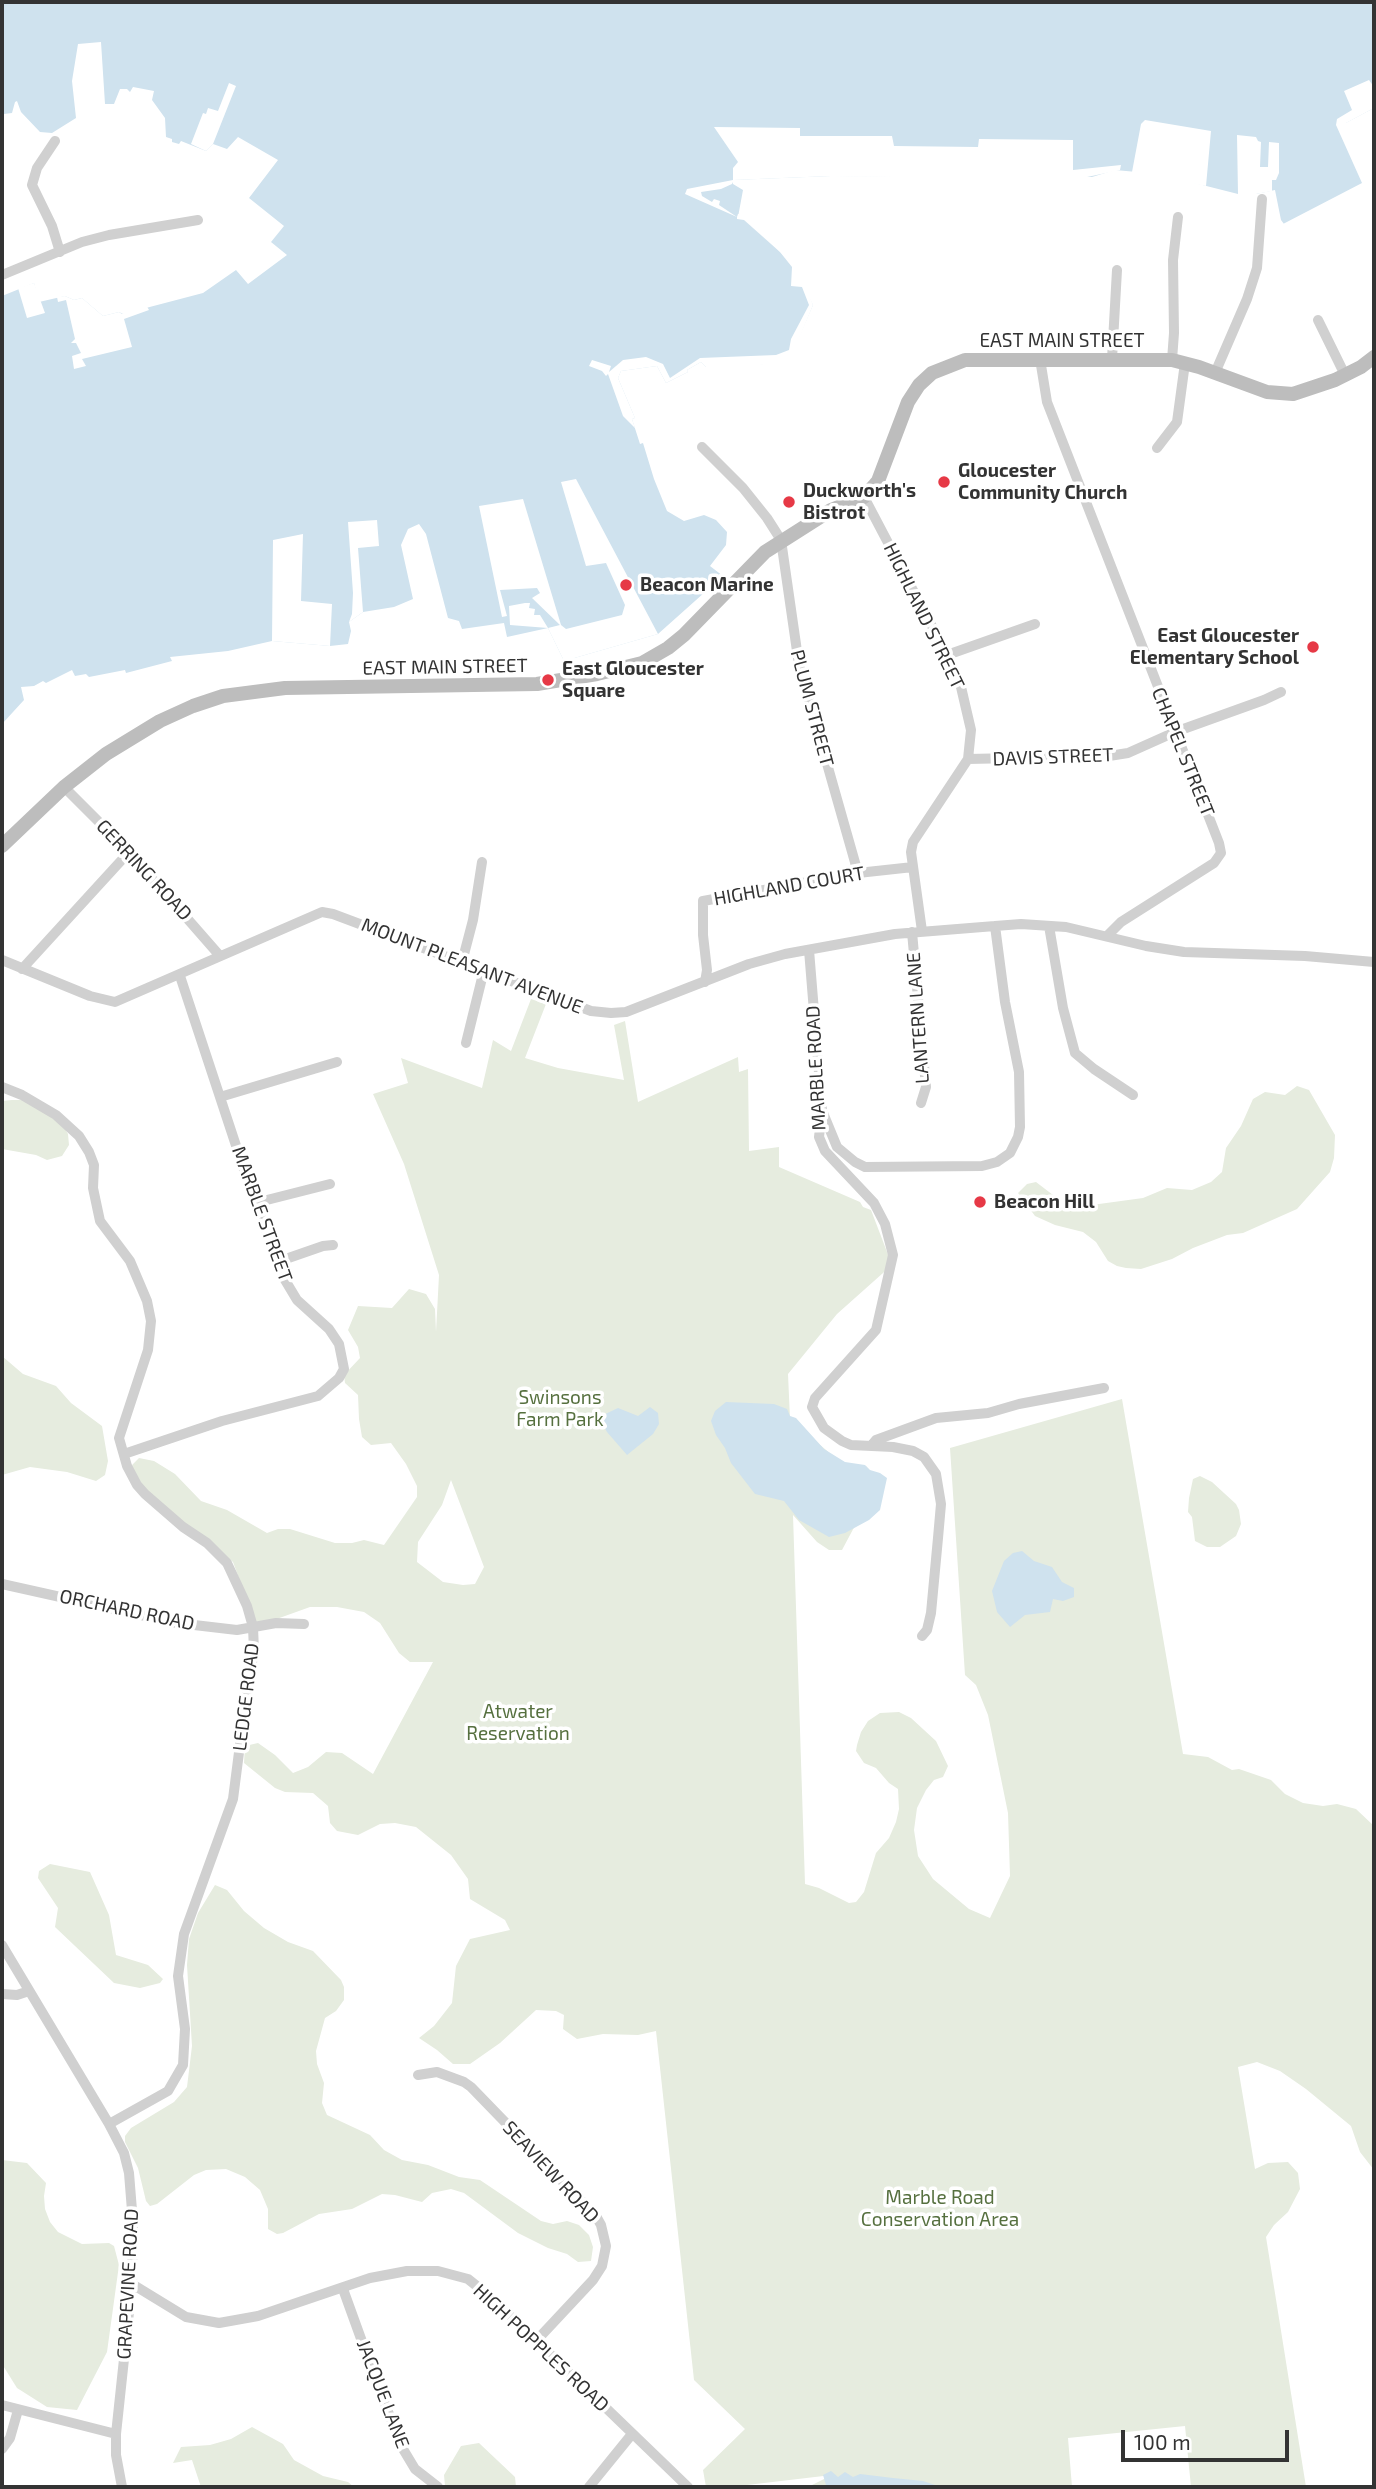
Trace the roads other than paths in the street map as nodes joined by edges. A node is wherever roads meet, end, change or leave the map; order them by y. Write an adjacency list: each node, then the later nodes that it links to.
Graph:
1 (55, 141): 5 (street)
2 (1262, 199): 13 (street)
3 (1178, 217): 12 (street)
4 (198, 220): 5 (street)
5 (60, 251): 7 (street)
6 (1118, 270): 11 (street)
7 (2, 275)
8 (1318, 320): 14 (street)
9 (1374, 357): 14 (main road, EAST MAIN STREET)
10 (1040, 359): 11 (main road, EAST MAIN STREET); 17 (main road, EAST MAIN STREET); 22 (street, CHAPEL STREET)
11 (1112, 359): 12 (main road, EAST MAIN STREET)
12 (1178, 362): 13 (main road, EAST MAIN STREET); 16 (street)
13 (1215, 373): 14 (main road, EAST MAIN STREET)
14 (1345, 374)
15 (702, 447): 18 (street)
16 (1157, 448)
17 (864, 497): 18 (main road, EAST MAIN STREET); 20 (street, HIGHLAND STREET)
18 (781, 540): 24 (main road, EAST MAIN STREET); 29 (street, PLUM STREET)
19 (1035, 624): 20 (street)
20 (947, 655): 23 (street, HIGHLAND STREET)
21 (1281, 691): 22 (street, DAVIS STREET)
22 (1175, 732): 23 (street, DAVIS STREET); 33 (street, CHAPEL STREET)
23 (968, 759): 28 (street)
24 (64, 787): 25 (main road, EAST MAIN STREET); 26 (street, GERRING ROAD)
25 (2, 846)
26 (129, 852): 35 (street, GERRING ROAD); 39 (street)
27 (482, 862): 37 (street)
28 (914, 867): 29 (street, HIGHLAND COURT); 32 (street)
29 (858, 873): 42 (street, HIGHLAND COURT)
30 (995, 926): 31 (street, MOUNT PLEASANT AVENUE); 32 (street, MOUNT PLEASANT AVENUE); 49 (street)
31 (1049, 926): 33 (street, MOUNT PLEASANT AVENUE); 46 (street)
32 (917, 932): 34 (street, MOUNT PLEASANT AVENUE); 48 (street, LANTERN LANE)
33 (1107, 936): 38 (street, MOUNT PLEASANT AVENUE)
34 (809, 950): 42 (street, MOUNT PLEASANT AVENUE); 49 (street, MARBLE ROAD)
35 (220, 956): 37 (street, MOUNT PLEASANT AVENUE); 41 (street, MOUNT PLEASANT AVENUE)
36 (2, 960): 39 (street, MOUNT PLEASANT AVENUE)
37 (462, 962): 40 (street, MOUNT PLEASANT AVENUE)
38 (1374, 962)
39 (22, 969): 41 (street, MOUNT PLEASANT AVENUE)
40 (484, 970): 42 (street, MOUNT PLEASANT AVENUE); 43 (street)
41 (180, 976): 47 (street, MARBLE STREET)
42 (705, 982)
43 (466, 1043)
44 (337, 1062): 47 (street)
45 (2, 1087): 56 (street, LEDGE ROAD)
46 (1133, 1095)
47 (220, 1097): 51 (street, MARBLE STREET)
48 (921, 1103)
49 (822, 1110): 55 (street, MARBLE ROAD)
50 (330, 1184): 51 (street)
51 (255, 1203): 53 (street, MARBLE STREET)
52 (333, 1245): 53 (street)
53 (277, 1262): 56 (street, MARBLE STREET)
54 (1104, 1388): 55 (street)
55 (870, 1446): 60 (street, MARBLE ROAD)
56 (124, 1454): 59 (street, LEDGE ROAD)
57 (2, 1584): 59 (street, ORCHARD ROAD)
58 (304, 1624): 59 (street, ORCHARD ROAD)
59 (253, 1627): 65 (street, LEDGE ROAD)
60 (922, 1636)
61 (2, 1945): 62 (street, GRAPEVINE ROAD)
62 (29, 1991): 63 (street); 65 (street, GRAPEVINE ROAD)
63 (2, 1994)
64 (418, 2075): 68 (street, SEAVIEW ROAD)
65 (110, 2124): 66 (street, GRAPEVINE ROAD)
66 (132, 2284): 67 (street, HIGH POPPLES ROAD); 71 (street, GRAPEVINE ROAD)
67 (343, 2289): 68 (street, HIGH POPPLES ROAD); 75 (street, JACQUE LANE)
68 (536, 2341): 72 (street, HIGH POPPLES ROAD)
69 (2, 2405): 70 (street)
70 (18, 2410): 71 (street); 73 (street)
71 (116, 2434): 74 (street, GRAPEVINE ROAD)
72 (632, 2434): 76 (street); 77 (street, HIGH POPPLES ROAD)
73 (2, 2449)
74 (122, 2487)
75 (438, 2487)
76 (589, 2487)
77 (688, 2487)

